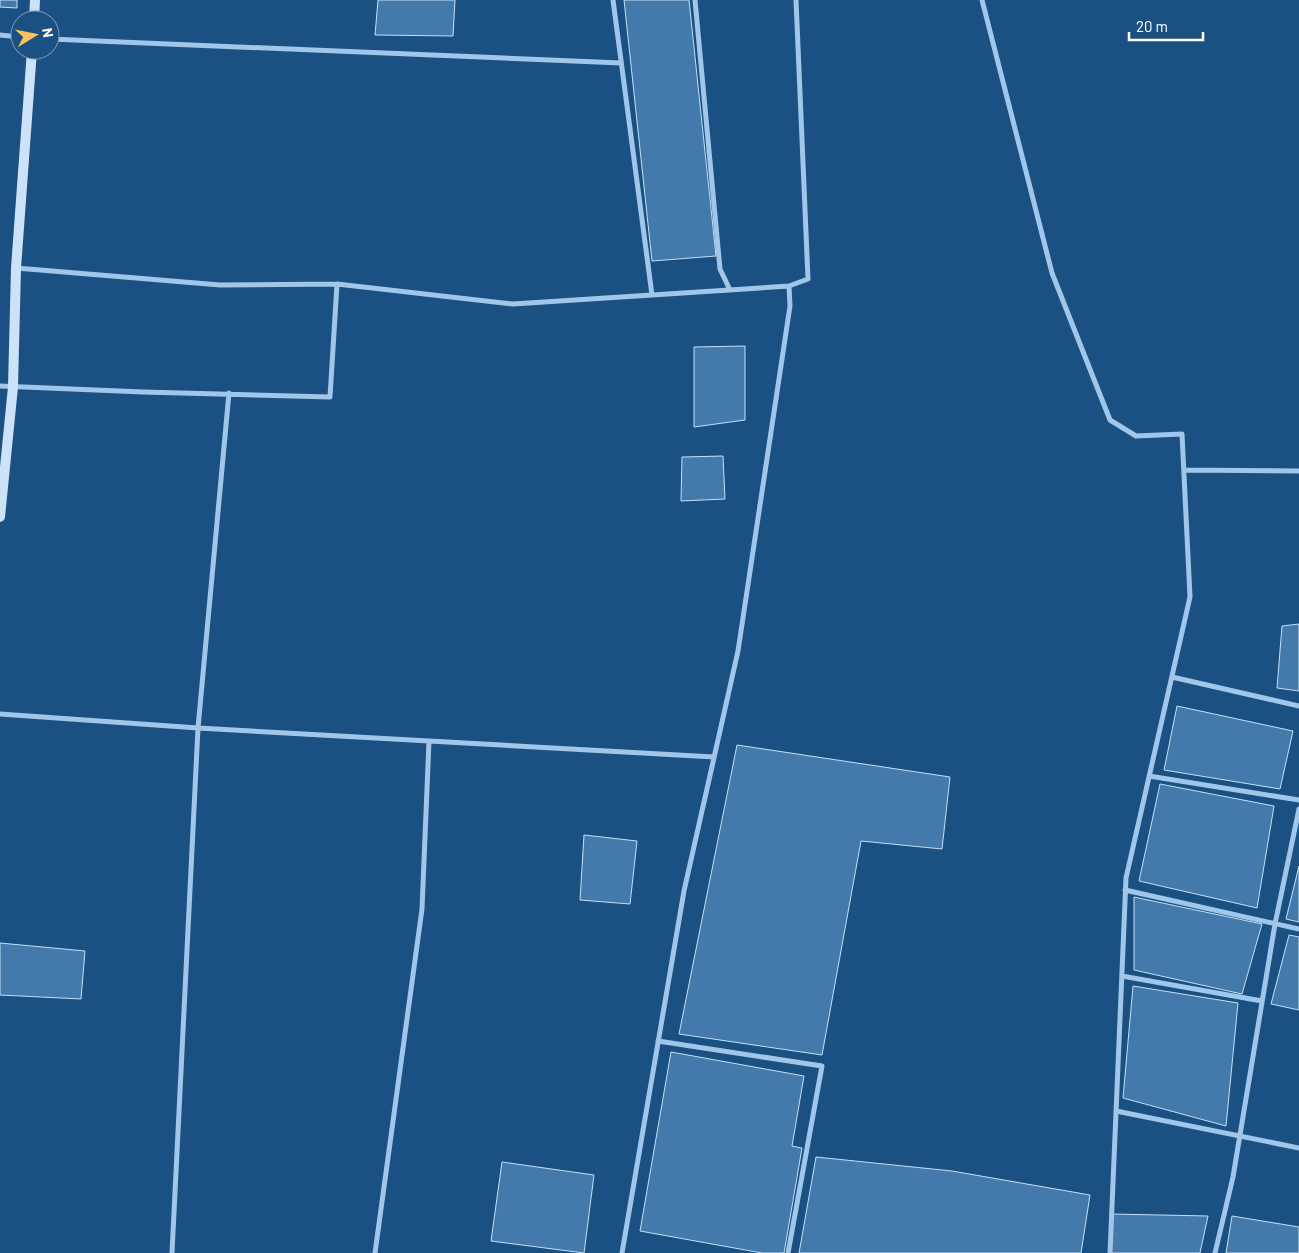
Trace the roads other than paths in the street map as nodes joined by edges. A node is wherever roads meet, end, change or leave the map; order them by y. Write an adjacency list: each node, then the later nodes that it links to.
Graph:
1 (613, 0): 7 (street)
2 (695, 0): 11 (street)
3 (796, 0): 10 (street)
4 (982, 0): 16 (street)
5 (60, 39): 7 (street)
6 (31, 60): 8 (street)
7 (621, 63): 12 (street)
8 (16, 268): 9 (street); 14 (street)
9 (337, 284): 12 (street); 15 (street)
10 (789, 286): 11 (street); 24 (street)
11 (730, 290): 12 (street)
12 (652, 295)
13 (0, 386): 14 (street)
14 (13, 387): 15 (street); 18 (street)
15 (228, 394): 22 (street)
16 (1184, 470): 17 (street); 19 (street)
17 (1299, 471)
18 (0, 517)
19 (1172, 677): 20 (street); 25 (street)
20 (1299, 706)
21 (0, 714): 22 (street)
22 (198, 728): 23 (street); 37 (street)
23 (429, 741): 24 (street); 38 (street)
24 (714, 757): 33 (street)
25 (1149, 776): 26 (street); 28 (street)
26 (1299, 800)
27 (1299, 813): 29 (street)
28 (1125, 890): 29 (street); 31 (street)
29 (1275, 924): 30 (street); 32 (street)
30 (1299, 930)
31 (1122, 976): 32 (street); 34 (street)
32 (1262, 1001): 35 (street)
33 (658, 1041): 39 (street); 40 (street)
34 (1116, 1111): 35 (street); 41 (street)
35 (1240, 1136): 36 (street); 42 (street)
36 (1299, 1148)
37 (172, 1253)
38 (375, 1253)
39 (622, 1253)
40 (788, 1253)
41 (1110, 1253)
42 (1215, 1253)

